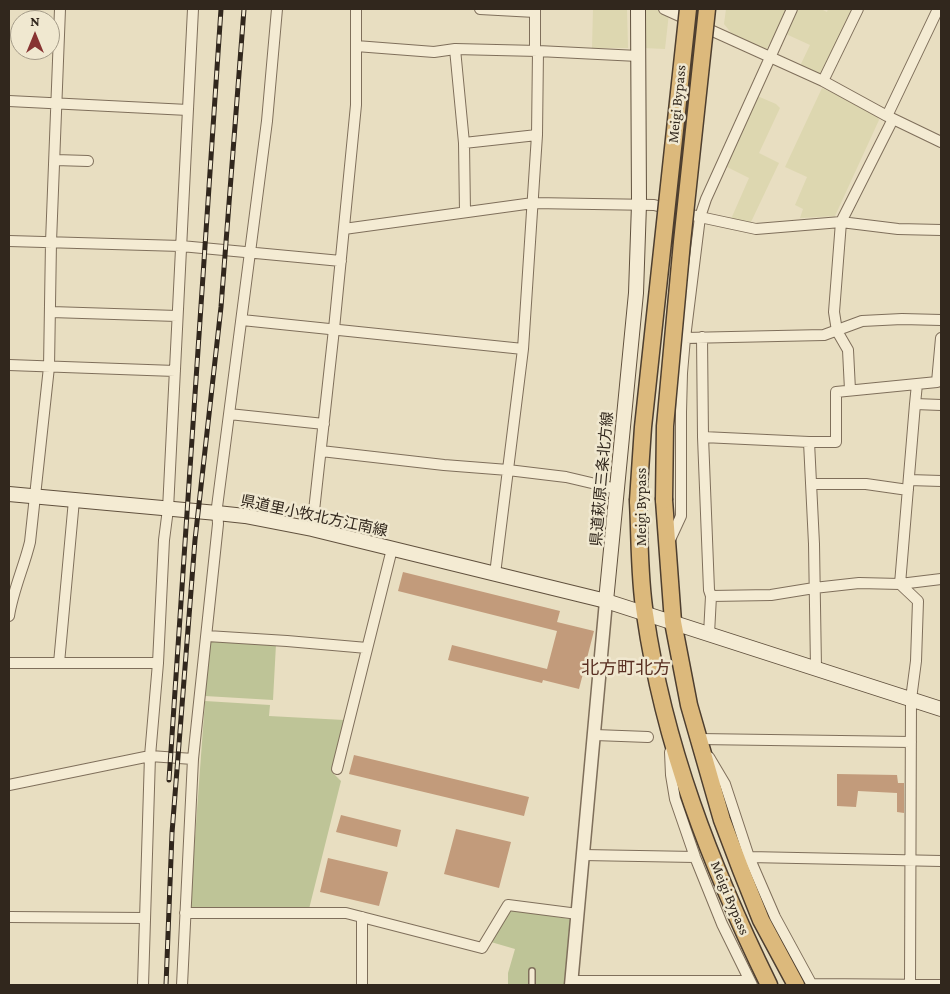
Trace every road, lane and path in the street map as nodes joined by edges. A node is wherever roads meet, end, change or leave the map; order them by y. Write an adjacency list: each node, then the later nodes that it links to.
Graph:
1 (60, 9): 21 (street)
2 (192, 9): 22 (street)
3 (277, 9): 39 (street)
4 (356, 9): 14 (street)
5 (480, 9): 13 (street)
6 (638, 9): 17 (main road, 県道萩原三条北方線)
7 (664, 9): 18 (street)
8 (688, 9): 82 (highway, Meigi Bypass, bridge)
9 (707, 9): 74 (highway, Meigi Bypass, bridge)
10 (792, 9): 18 (street)
11 (858, 9): 19 (street)
12 (938, 9): 23 (street)
13 (535, 11): 16 (street)
14 (356, 46): 15 (street); 34 (street)
15 (455, 48): 16 (street); 26 (street)
16 (537, 50): 17 (street); 24 (street)
17 (638, 56): 30 (main road, 県道萩原三条北方線)
18 (769, 56): 19 (street); 32 (street)
19 (823, 81): 23 (street)
20 (9, 101): 21 (street)
21 (57, 103): 22 (street); 27 (street)
22 (188, 110): 38 (street)
23 (890, 118): 25 (street); 33 (street)
24 (537, 135): 26 (street); 29 (street)
25 (941, 142)
26 (464, 143): 31 (street)
27 (55, 160): 28 (street); 37 (street)
28 (88, 161)
29 (533, 203): 30 (street); 31 (street); 50 (street)
30 (639, 204): 32 (street); 67 (main road, 県道萩原三条北方線)
31 (465, 212): 34 (street)
32 (700, 217): 33 (street); 48 (street)
33 (841, 222): 35 (street); 46 (street)
34 (344, 229): 40 (street)
35 (941, 230)
36 (9, 241): 37 (street)
37 (51, 242): 38 (street); 41 (street)
38 (181, 246): 39 (street); 42 (street)
39 (251, 252): 40 (street); 43 (street)
40 (340, 261): 45 (street)
41 (51, 312): 42 (street); 52 (street)
42 (177, 316): 53 (street)
43 (242, 320): 45 (street); 58 (street)
44 (941, 320): 46 (street)
45 (334, 329): 50 (street); 59 (street)
46 (837, 331): 47 (street); 55 (street)
47 (702, 337): 48 (street); 60 (street)
48 (685, 338): 74 (street)
49 (941, 338): 54 (street)
50 (523, 349): 63 (street)
51 (9, 365): 52 (street)
52 (49, 367): 53 (street); 69 (street)
53 (175, 371): 71 (street)
54 (917, 384): 55 (street); 56 (street)
55 (850, 390): 61 (street)
56 (915, 404): 57 (street); 66 (street)
57 (941, 405)
58 (229, 414): 59 (street); 72 (street)
59 (324, 424): 62 (street)
60 (703, 437): 61 (street); 80 (street)
61 (810, 442): 65 (street)
62 (321, 450): 63 (street); 73 (street)
63 (508, 470): 67 (street); 76 (street)
64 (941, 481): 66 (street)
65 (811, 484): 66 (street); 79 (street)
66 (908, 485): 78 (street)
67 (618, 489): 81 (main road, 県道萩原三条北方線)
68 (9, 494): 69 (main road, 県道里小牧北方江南線)
69 (35, 496): 70 (main road, 県道里小牧北方江南線); 83 (street)
70 (74, 500): 71 (main road, 県道里小牧北方江南線); 88 (street)
71 (168, 509): 72 (main road, 県道里小牧北方江南線); 89 (street)
72 (217, 513): 73 (main road, 県道里小牧北方江南線); 86 (street)
73 (312, 529): 75 (main road, 県道里小牧北方江南線)
74 (667, 546): 84 (highway, Meigi Bypass)
75 (392, 549): 76 (main road, 県道里小牧北方江南線); 87 (street)
76 (495, 574): 81 (main road, 県道里小牧北方江南線)
77 (941, 579): 78 (street)
78 (900, 584): 79 (street); 92 (street)
79 (814, 588): 80 (street); 91 (street)
80 (711, 596): 85 (street)
81 (606, 601): 82 (main road); 94 (street)
82 (644, 613): 84 (main road); 96 (highway, Meigi Bypass)
83 (9, 614)
84 (673, 622): 85 (main road); 97 (highway, Meigi Bypass)
85 (709, 634): 91 (main road)
86 (207, 636): 87 (street); 100 (street)
87 (368, 648): 101 (street)
88 (59, 663): 89 (street); 90 (street)
89 (158, 663): 99 (street)
90 (9, 664)
91 (816, 668): 92 (main road)
92 (911, 699): 93 (main road); 98 (street)
93 (941, 709)
94 (595, 735): 95 (street); 103 (street)
95 (648, 737)
96 (670, 738): 104 (street); 121 (highway, Meigi Bypass)
97 (699, 739): 98 (street); 105 (street); 122 (highway, Meigi Bypass)
98 (910, 742): 106 (street)
99 (150, 756): 100 (street); 102 (street); 112 (street)
100 (193, 759): 108 (street)
101 (337, 769)
102 (9, 785)
103 (583, 855): 104 (street); 109 (street)
104 (694, 856): 115 (street)
105 (749, 857): 106 (street); 122 (street)
106 (911, 861): 107 (street); 123 (street)
107 (941, 861)
108 (185, 913): 111 (street); 118 (street)
109 (578, 914): 111 (street); 114 (street)
110 (9, 917): 112 (street)
111 (362, 917): 119 (street)
112 (144, 918): 117 (street)
113 (532, 971): 120 (lane)
114 (572, 983): 116 (street)
115 (751, 983): 116 (street)
116 (721, 984)
117 (143, 985)
118 (182, 985)
119 (362, 985)
120 (532, 985)
121 (769, 985)
122 (806, 985): 123 (street)
123 (910, 985): 124 (street)
124 (941, 985)

